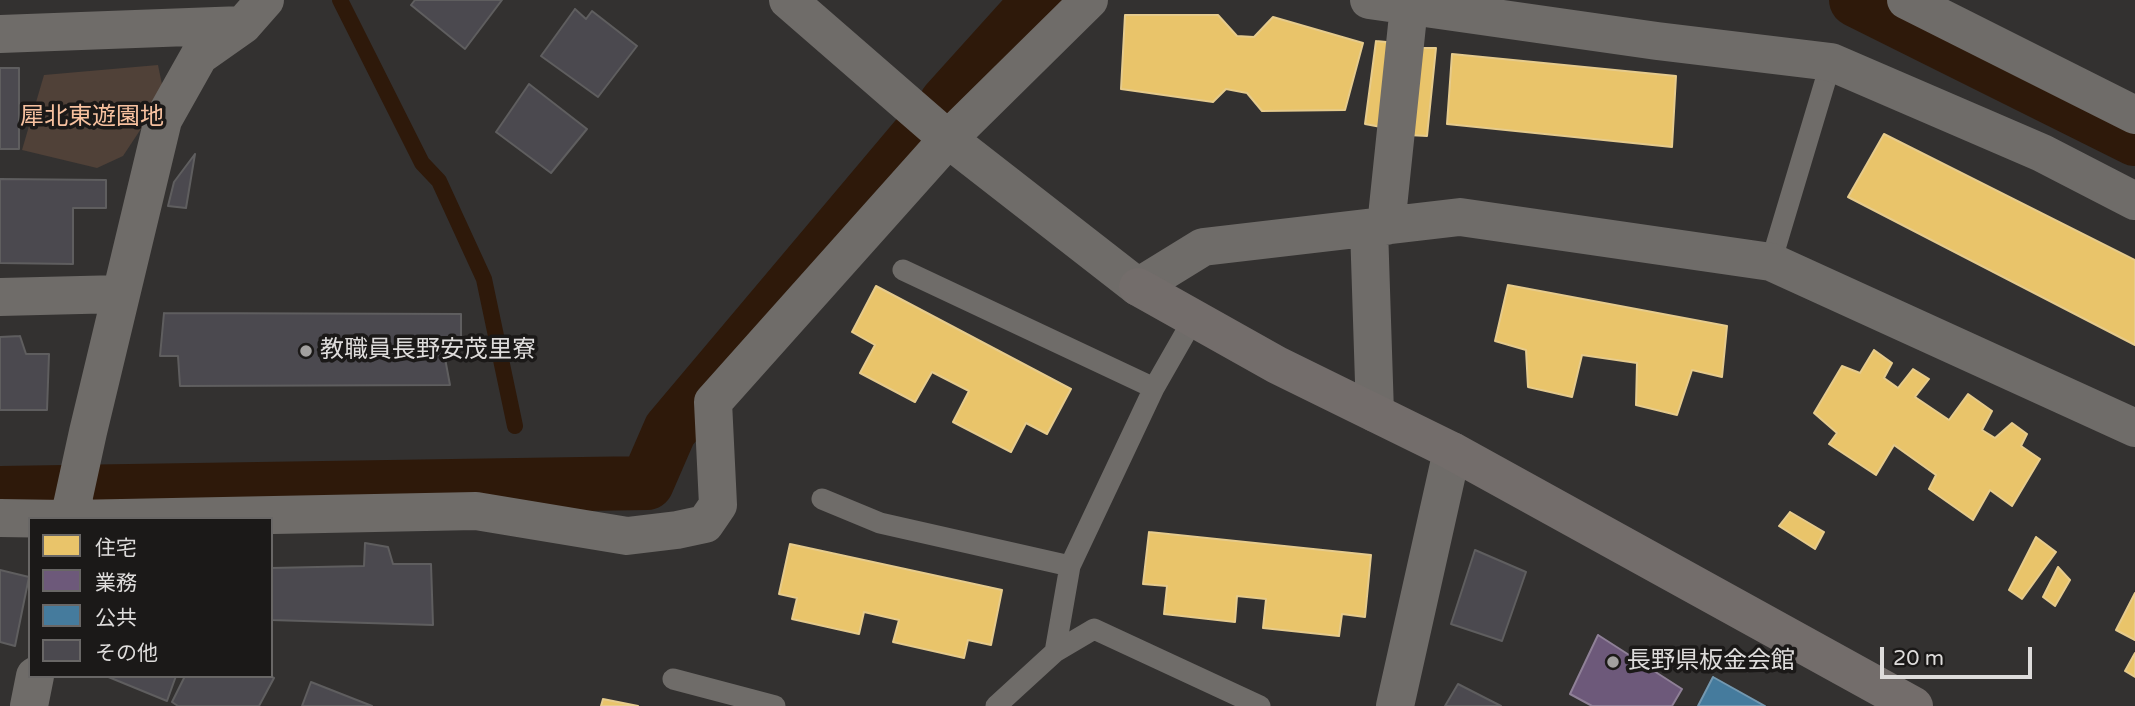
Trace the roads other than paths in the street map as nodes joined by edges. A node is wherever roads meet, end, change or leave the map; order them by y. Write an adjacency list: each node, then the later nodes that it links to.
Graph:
1 (788, 0): 10 (street)
2 (1089, 0): 10 (street)
3 (1369, 0): 5 (street)
4 (1906, 0): 9 (street)
5 (1409, 6): 8 (street); 12 (street)
6 (254, 13): 7 (street); 16 (street)
7 (0, 34)
8 (1831, 62): 11 (street); 13 (lane)
9 (2135, 115)
10 (948, 139): 15 (street); 25 (street)
11 (2135, 201)
12 (1377, 227): 13 (street); 15 (street); 20 (street)
13 (1771, 262): 21 (street)
14 (904, 270): 19 (lane)
15 (1138, 287): 18 (street)
16 (121, 294): 17 (street); 24 (street)
17 (0, 298)
18 (1194, 318): 19 (lane); 20 (street)
19 (1154, 388): 28 (lane)
20 (1375, 413): 22 (street)
21 (2135, 428)
22 (1452, 451): 37 (street); 38 (street)
23 (822, 499): 28 (lane)
24 (69, 517)
25 (171, 517)
26 (0, 518): 27 (street)
27 (28, 518)
28 (1070, 566): 29 (lane)
29 (1055, 652): 35 (lane); 36 (lane)
30 (34, 678): 33 (street)
31 (673, 679): 34 (lane)
32 (0, 702): 33 (street)
33 (27, 706)
34 (775, 706)
35 (996, 706)
36 (1260, 706)
37 (1395, 706)
38 (1914, 706)

